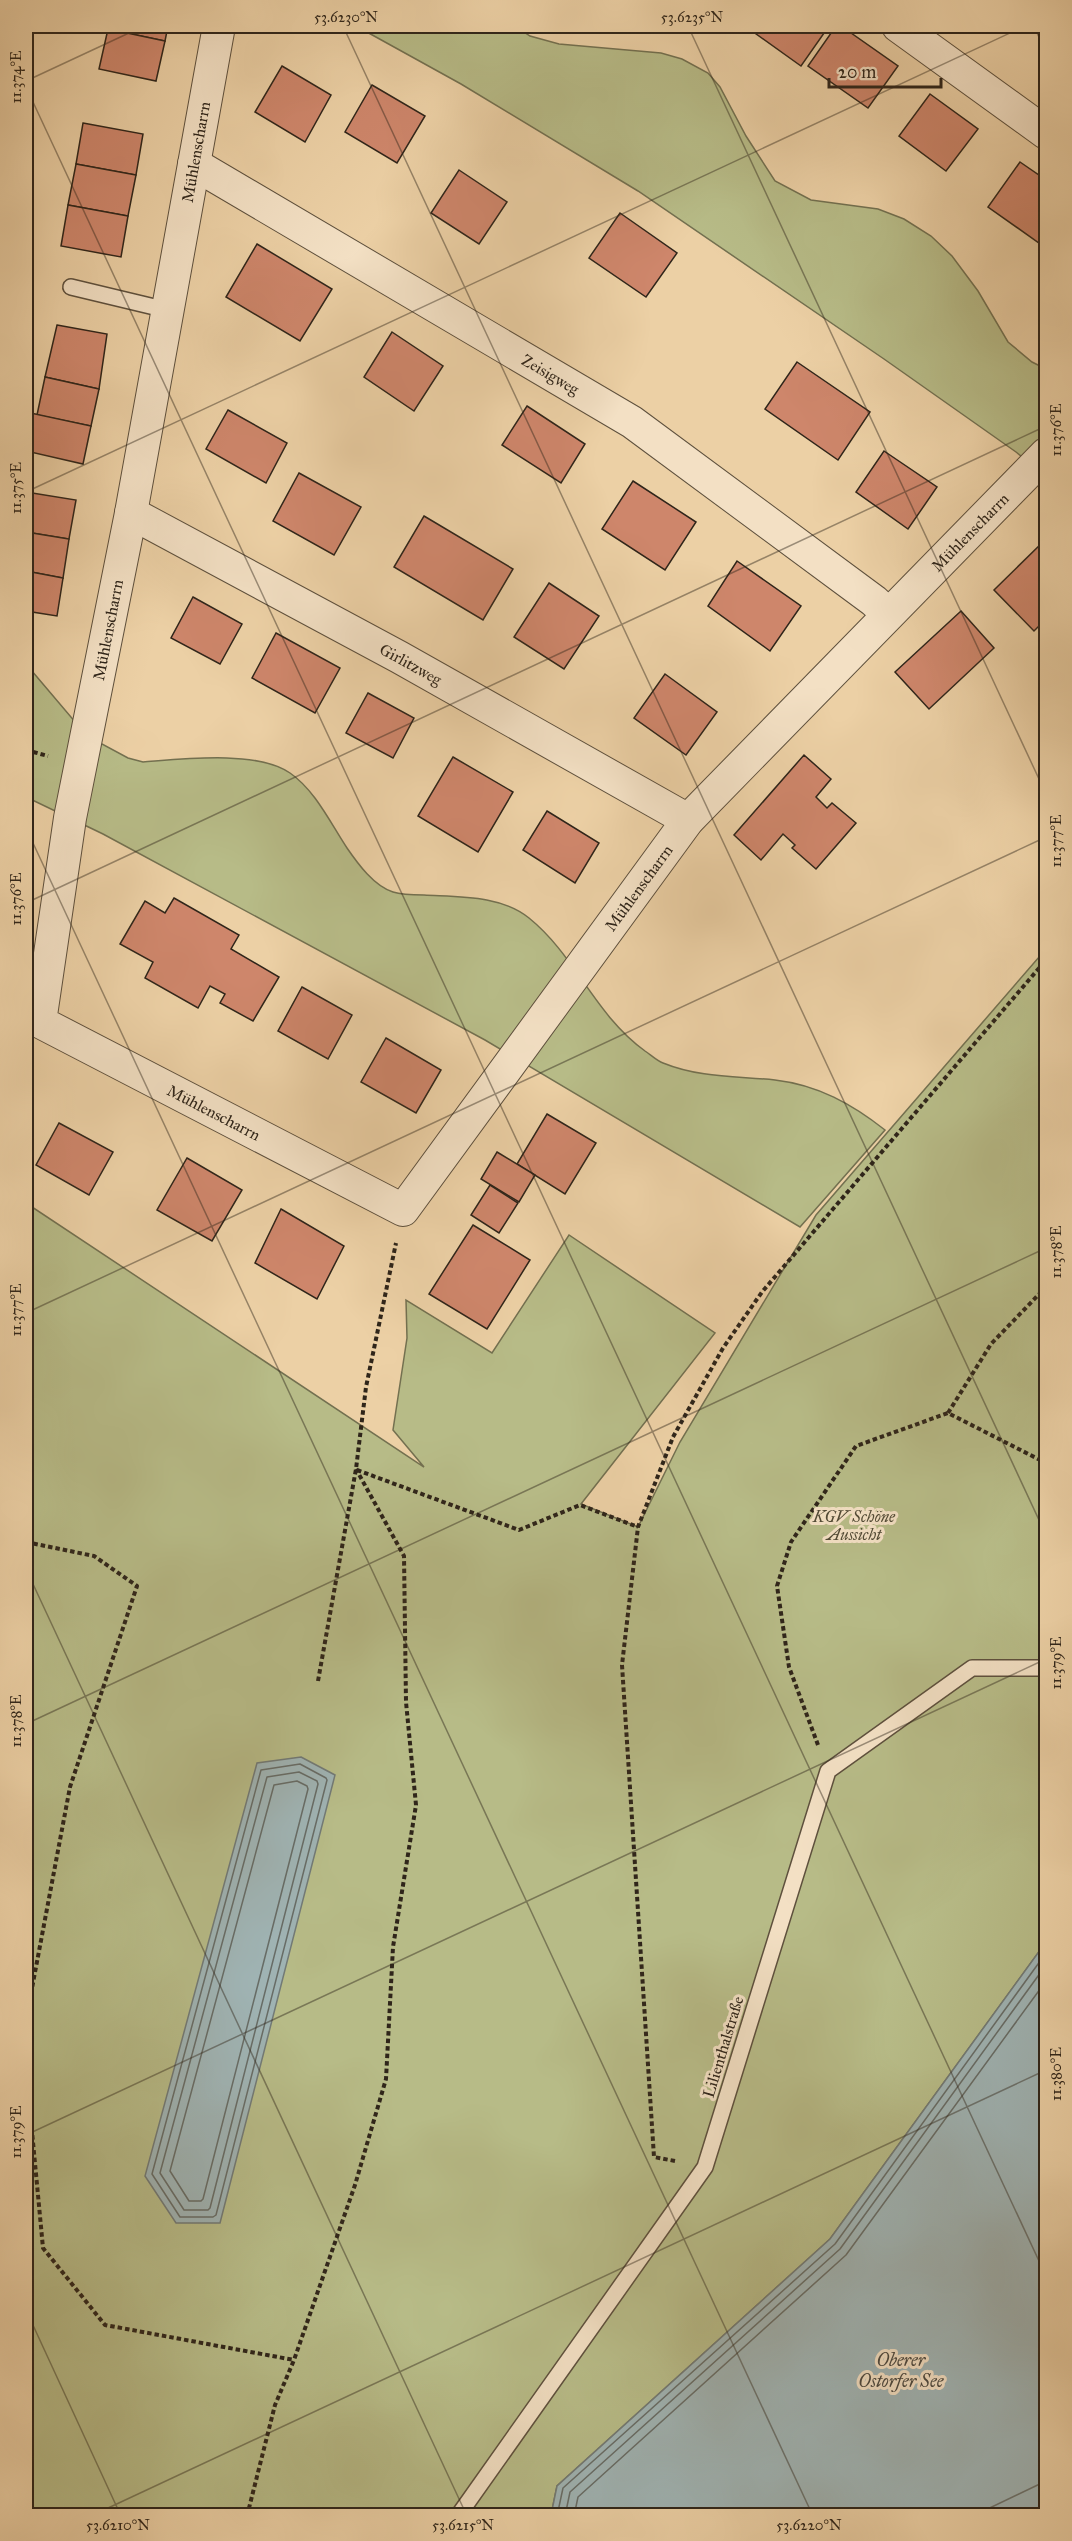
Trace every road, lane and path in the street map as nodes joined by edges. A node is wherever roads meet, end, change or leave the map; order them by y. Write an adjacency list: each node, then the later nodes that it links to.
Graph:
1 (219, 26): 4 (street, Mühlenscharrn)
2 (898, 26): 3 (street)
3 (1047, 133)
4 (194, 164): 6 (street, Mühlenscharrn); 9 (street, Zeisigweg)
5 (71, 287): 6 (lane)
6 (167, 310): 8 (street, Mühlenscharrn)
7 (1047, 454): 9 (street, Mühlenscharrn)
8 (130, 513): 10 (street, Girlitzweg); 12 (street, Mühlenscharrn)
9 (888, 615): 10 (street, Mühlenscharrn)
10 (688, 820): 12 (street, Mühlenscharrn)
11 (1047, 960): 17 (path)
12 (403, 1210): 16 (path)
13 (1047, 1287): 14 (path)
14 (948, 1413): 15 (path); 21 (path)
15 (1047, 1463)
16 (356, 1469): 17 (path); 20 (path); 25 (path)
17 (638, 1527): 24 (path)
18 (26, 1542): 22 (path)
19 (1047, 1668): 21 (lane)
20 (318, 1681)
21 (828, 1771): 24 (lane, Lilienthalstraße)
22 (26, 2020)
23 (26, 2068): 25 (path)
24 (705, 2167): 27 (lane, Lilienthalstraße)
25 (294, 2360): 26 (path)
26 (247, 2516)
27 (458, 2516)

